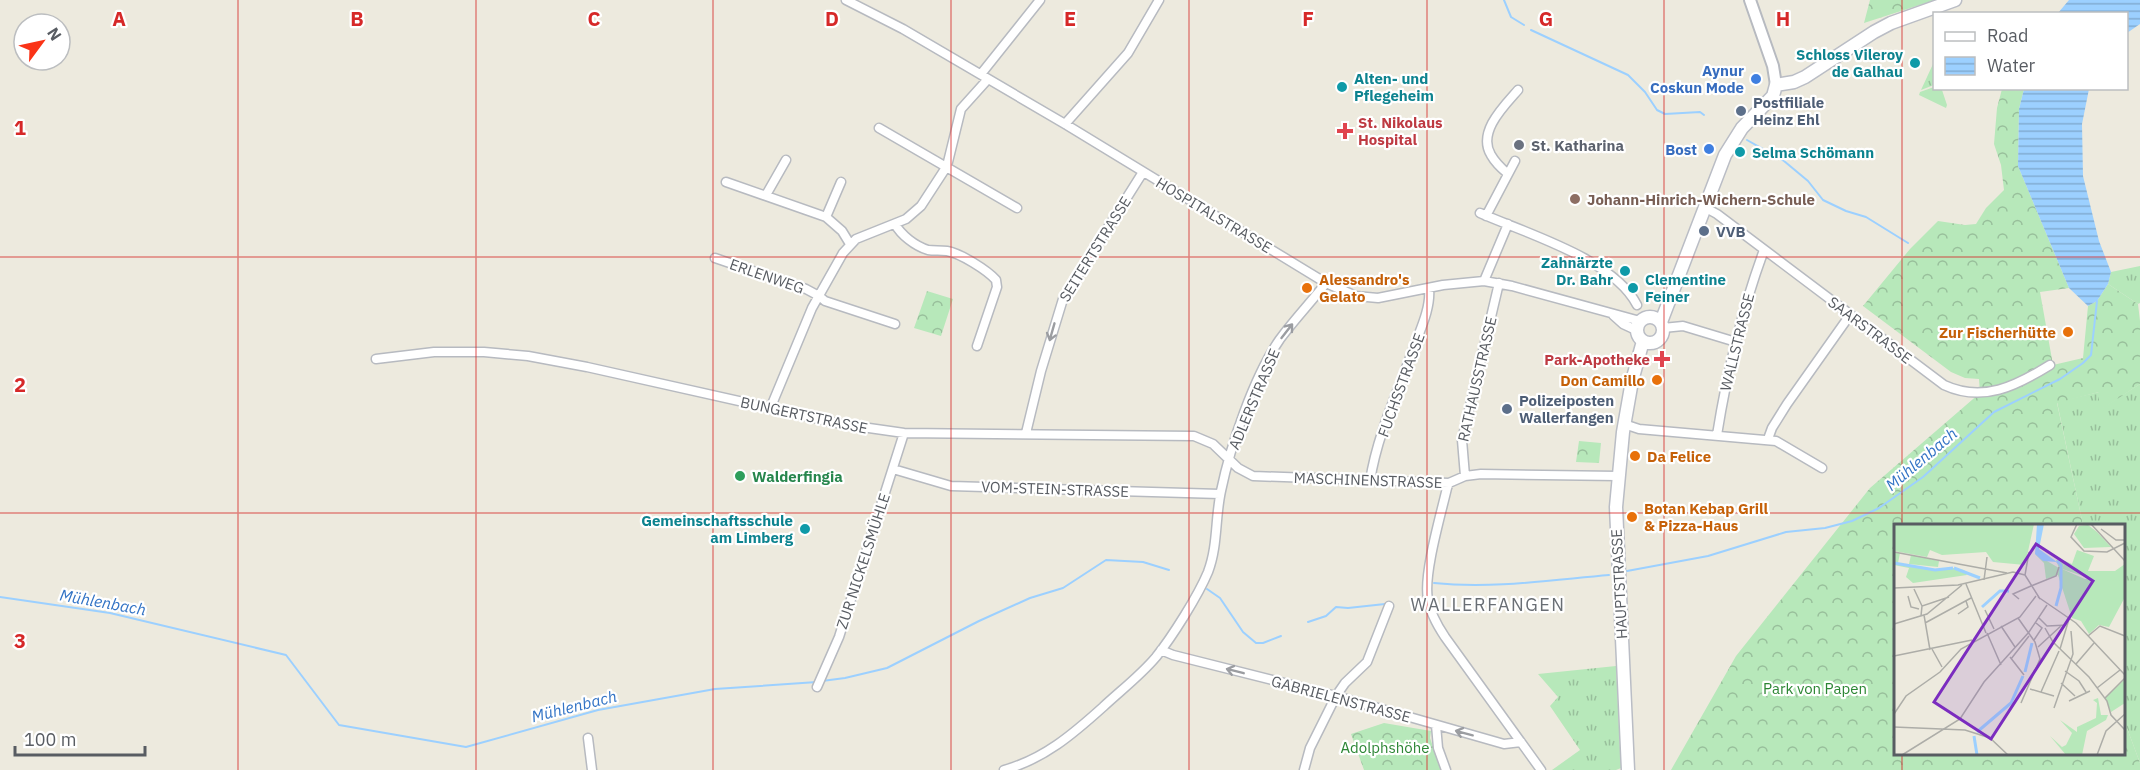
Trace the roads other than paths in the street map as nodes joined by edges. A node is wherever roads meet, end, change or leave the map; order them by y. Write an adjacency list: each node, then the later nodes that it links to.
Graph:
1 (846, 0): 6 (street, HOSPITALSTRASSE)
2 (1040, 0): 6 (street)
3 (1159, 0): 9 (street)
4 (1750, 0): 7 (street)
5 (1955, 0): 7 (main road)
6 (984, 76): 9 (street, HOSPITALSTRASSE); 13 (street)
7 (1776, 85): 19 (main road)
8 (1518, 90): 15 (street)
9 (1065, 124): 14 (street, HOSPITALSTRASSE)
10 (879, 128): 13 (street)
11 (786, 160): 18 (street)
12 (1515, 161): 15 (street)
13 (946, 166): 20 (street); 22 (street)
14 (1143, 172): 28 (street, HOSPITALSTRASSE); 44 (street, SEITERTSTRASSE, one-way to 44)
15 (1507, 173): 23 (street)
16 (726, 182): 18 (street)
17 (841, 182): 21 (street)
18 (766, 195): 21 (street)
19 (1704, 207): 25 (street, SAARSTRASSE); 34 (main road)
20 (1017, 208)
21 (826, 217): 24 (street)
22 (895, 224): 24 (street); 38 (street)
23 (1508, 224): 27 (street); 32 (street)
24 (850, 244): 31 (street)
25 (1764, 250): 33 (street, SAARSTRASSE); 37 (street, WALLSTRASSE)
26 (715, 258): 31 (street, ERLENWEG)
27 (1484, 281): 29 (street, HOSPITALSTRASSE); 30 (street, HOSPITALSTRASSE)
28 (1326, 283): 30 (street, HOSPITALSTRASSE); 47 (street, ADLERSTRASSE, one-way to 28)
29 (1499, 283): 36 (street, HOSPITALSTRASSE); 50 (street, RATHAUSSTRASSE)
30 (1429, 289): 52 (street, FUCHSSTRASSE)
31 (819, 296): 35 (street, ERLENWEG); 41 (street)
32 (1637, 305)
33 (1850, 315): 40 (street, SAARSTRASSE); 46 (street)
34 (1659, 322): 36 (main road); 36 (main road); 37 (street)
35 (896, 324)
36 (1642, 334): 42 (main road, HAUPTSTRASSE)
37 (1736, 342): 45 (street, WALLSTRASSE)
38 (977, 346)
39 (376, 359): 41 (street, BUNGERTSTRASSE)
40 (2050, 365)
41 (770, 409): 43 (street, BUNGERTSTRASSE)
42 (1624, 424): 45 (street); 51 (main road, HAUPTSTRASSE)
43 (904, 433): 44 (street, BUNGERTSTRASSE); 49 (street, ZUR NICKELSMÜHLE)
44 (1026, 433): 47 (street, BUNGERTSTRASSE)
45 (1716, 435): 46 (street)
46 (1768, 439): 48 (street)
47 (1229, 460): 52 (street, MASCHINENSTRASSE); 54 (street, ADLERSTRASSE)
48 (1821, 468)
49 (893, 469): 54 (street, VOM-STEIN-STRASSE); 57 (street, ZUR NICKELSMÜHLE)
50 (1465, 476): 51 (street, MASCHINENSTRASSE); 53 (street, MASCHINENSTRASSE)
51 (1618, 476): 67 (main road, HAUPTSTRASSE)
52 (1370, 481): 53 (street, MASCHINENSTRASSE)
53 (1449, 483): 61 (street)
54 (1220, 494): 56 (street, ADLERSTRASSE)
55 (1389, 606): 58 (street)
56 (1161, 650): 58 (street, GABRIELENSTRASSE, one-way to 56); 63 (street, ADLERSTRASSE)
57 (817, 687)
58 (1336, 696): 59 (street, GABRIELENSTRASSE); 64 (street)
59 (1436, 725): 61 (street, GABRIELENSTRASSE, one-way to 59); 65 (street)
60 (588, 738): 62 (street)
61 (1521, 741): 66 (street)
62 (592, 770)
63 (1004, 770)
64 (1304, 770)
65 (1446, 770)
66 (1541, 770)
67 (1628, 770)

